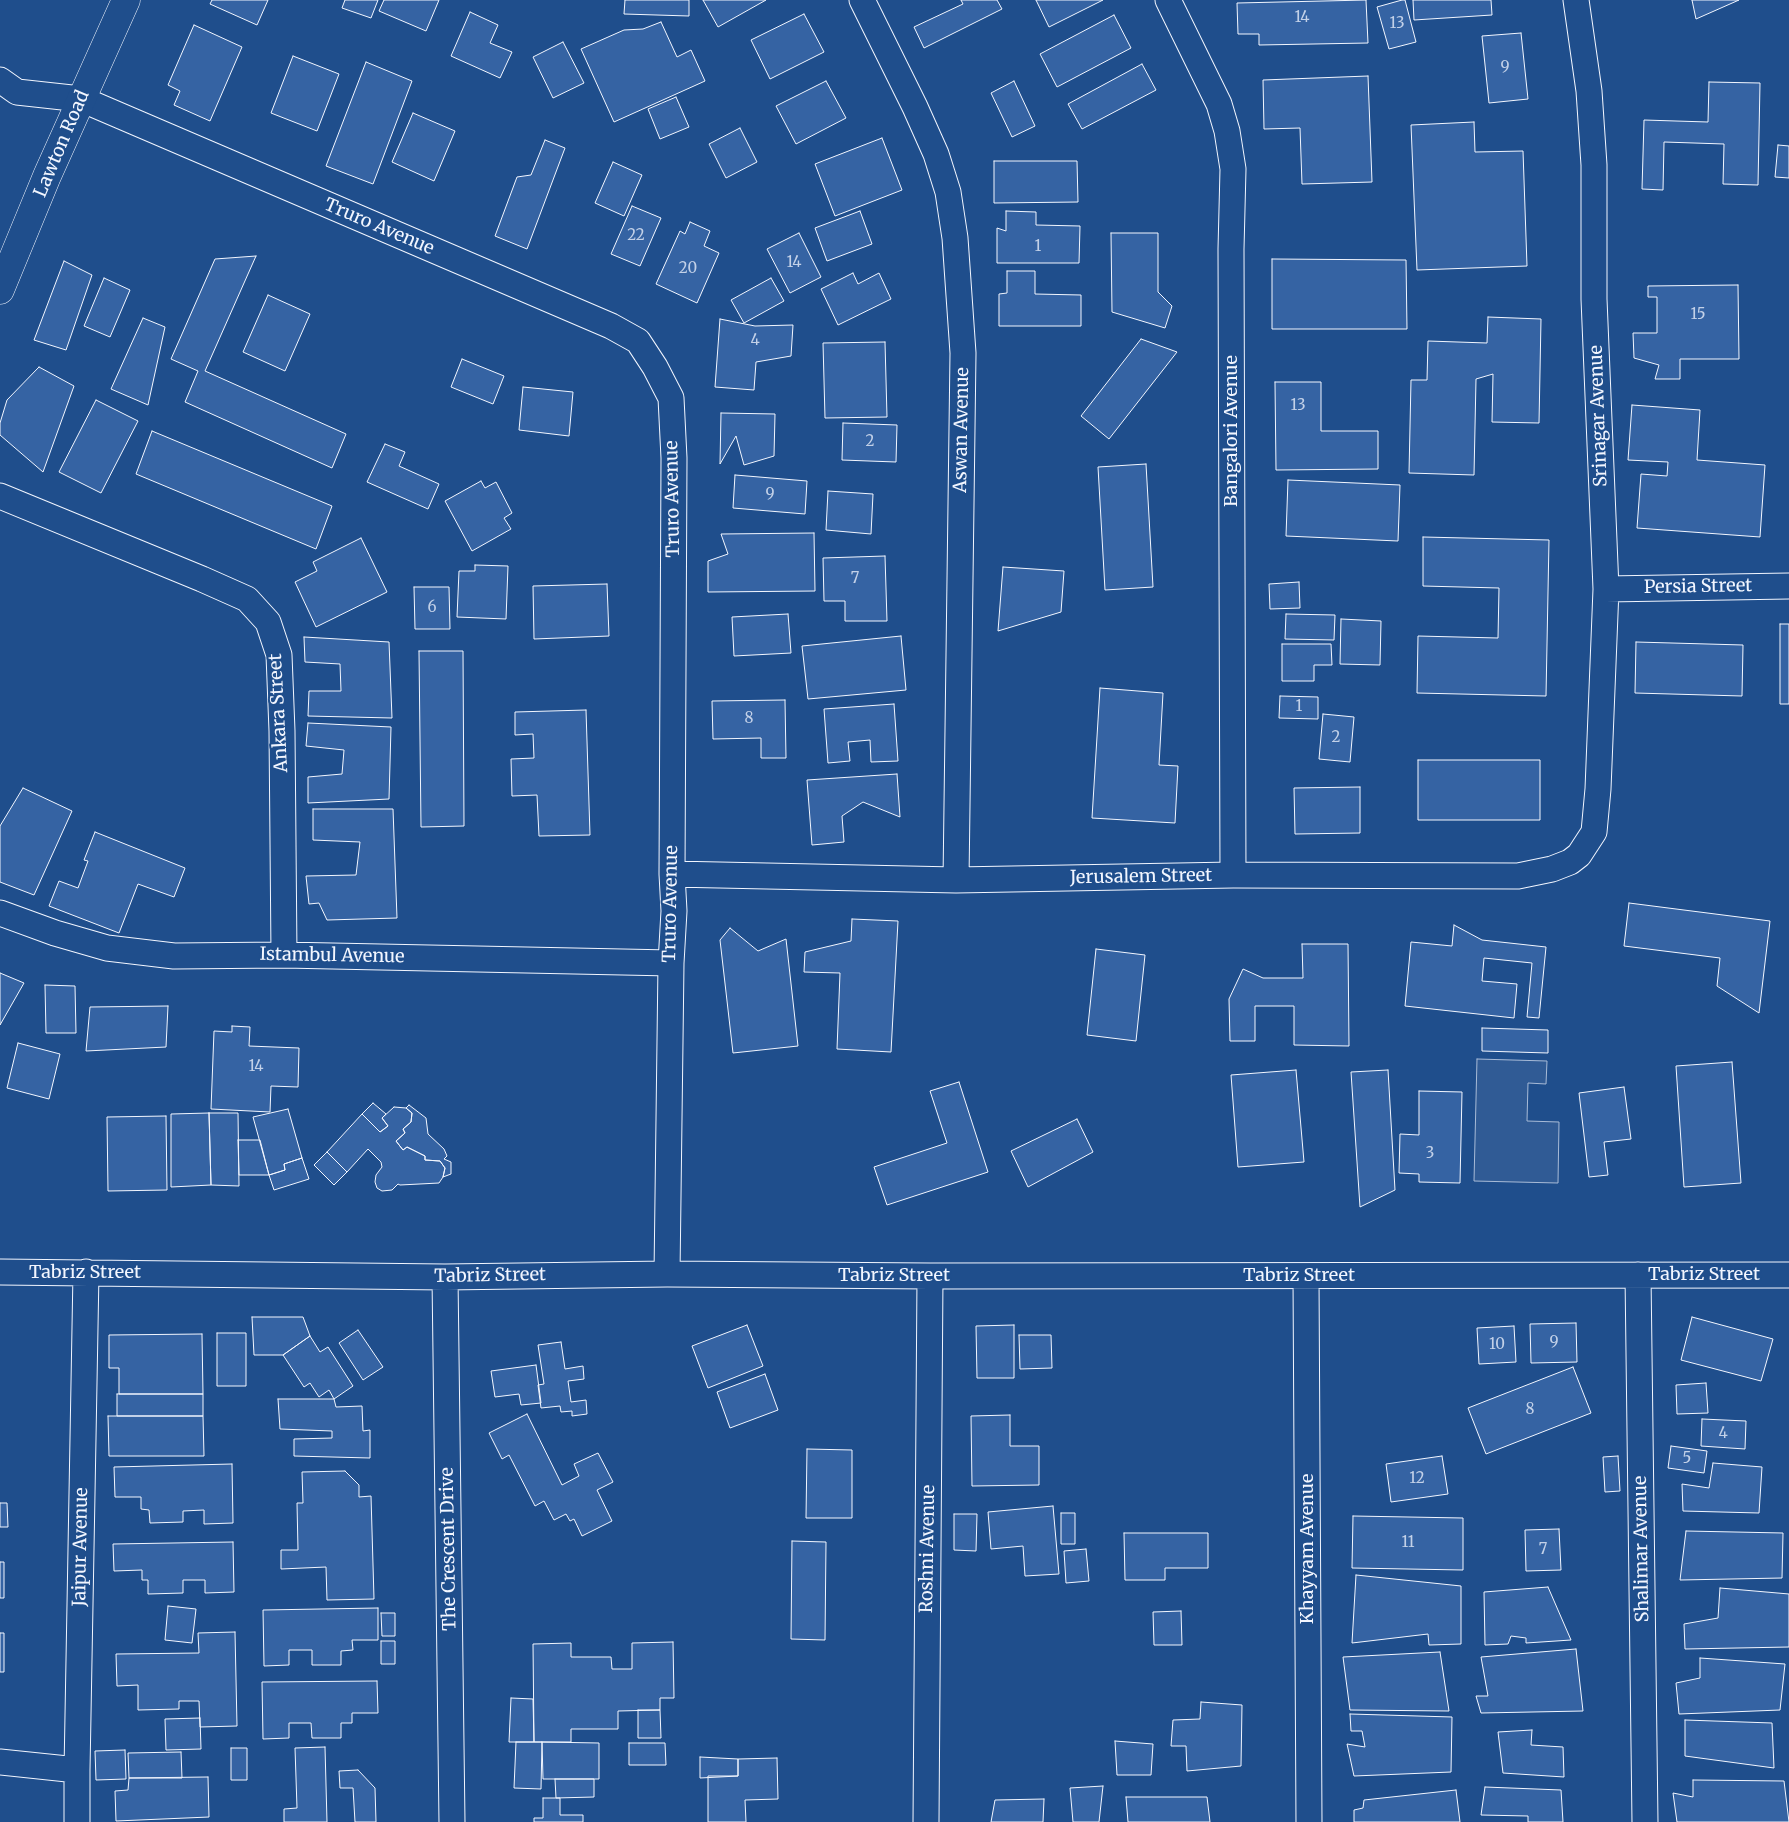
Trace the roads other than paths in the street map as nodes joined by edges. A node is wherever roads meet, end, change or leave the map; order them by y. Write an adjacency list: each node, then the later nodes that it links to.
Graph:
1 (126, 0): 6 (street, Lawton Road)
2 (862, 0): 14 (street, Aswan Avenue)
3 (1168, 0): 13 (street, Bangalori Avenue)
4 (1576, 0): 10 (street, Srinagar Avenue)
5 (0, 80): 6 (street, Truro Avenue)
6 (81, 99): 7 (street, Lawton Road); 12 (street, Truro Avenue)
7 (0, 290)
8 (0, 496): 16 (street, Ankara Street)
9 (1789, 586): 10 (street, Persia Street)
10 (1606, 589): 11 (street, Srinagar Avenue)
11 (1594, 832): 13 (street, Jerusalem Street)
12 (672, 874): 14 (street, Jerusalem Street); 17 (street, Truro Avenue)
13 (1233, 875): 14 (street, Jerusalem Street)
14 (956, 880)
15 (0, 913): 16 (street, Istambul Avenue)
16 (284, 955): 17 (street, Istambul Avenue)
17 (671, 963): 20 (street, Truro Avenue)
18 (0, 1272): 19 (street, Tabriz Street)
19 (86, 1272): 24 (street, Tabriz Street); 27 (street, Jaipur Avenue)
20 (667, 1274): 22 (street, Tabriz Street); 24 (street, Tabriz Street)
21 (1638, 1275): 23 (street, Tabriz Street); 25 (street, Tabriz Street); 32 (street, Shalimar Avenue)
22 (930, 1276): 25 (street, Tabriz Street); 30 (street, Roshni Avenue)
23 (1789, 1276)
24 (445, 1277): 29 (street, The Crescent Drive)
25 (1306, 1277): 31 (street, Khayyam Avenue)
26 (0, 1762): 27 (street)
27 (77, 1770): 28 (street, Jaipur Avenue)
28 (77, 1822)
29 (452, 1822)
30 (926, 1822)
31 (1309, 1822)
32 (1645, 1822)

